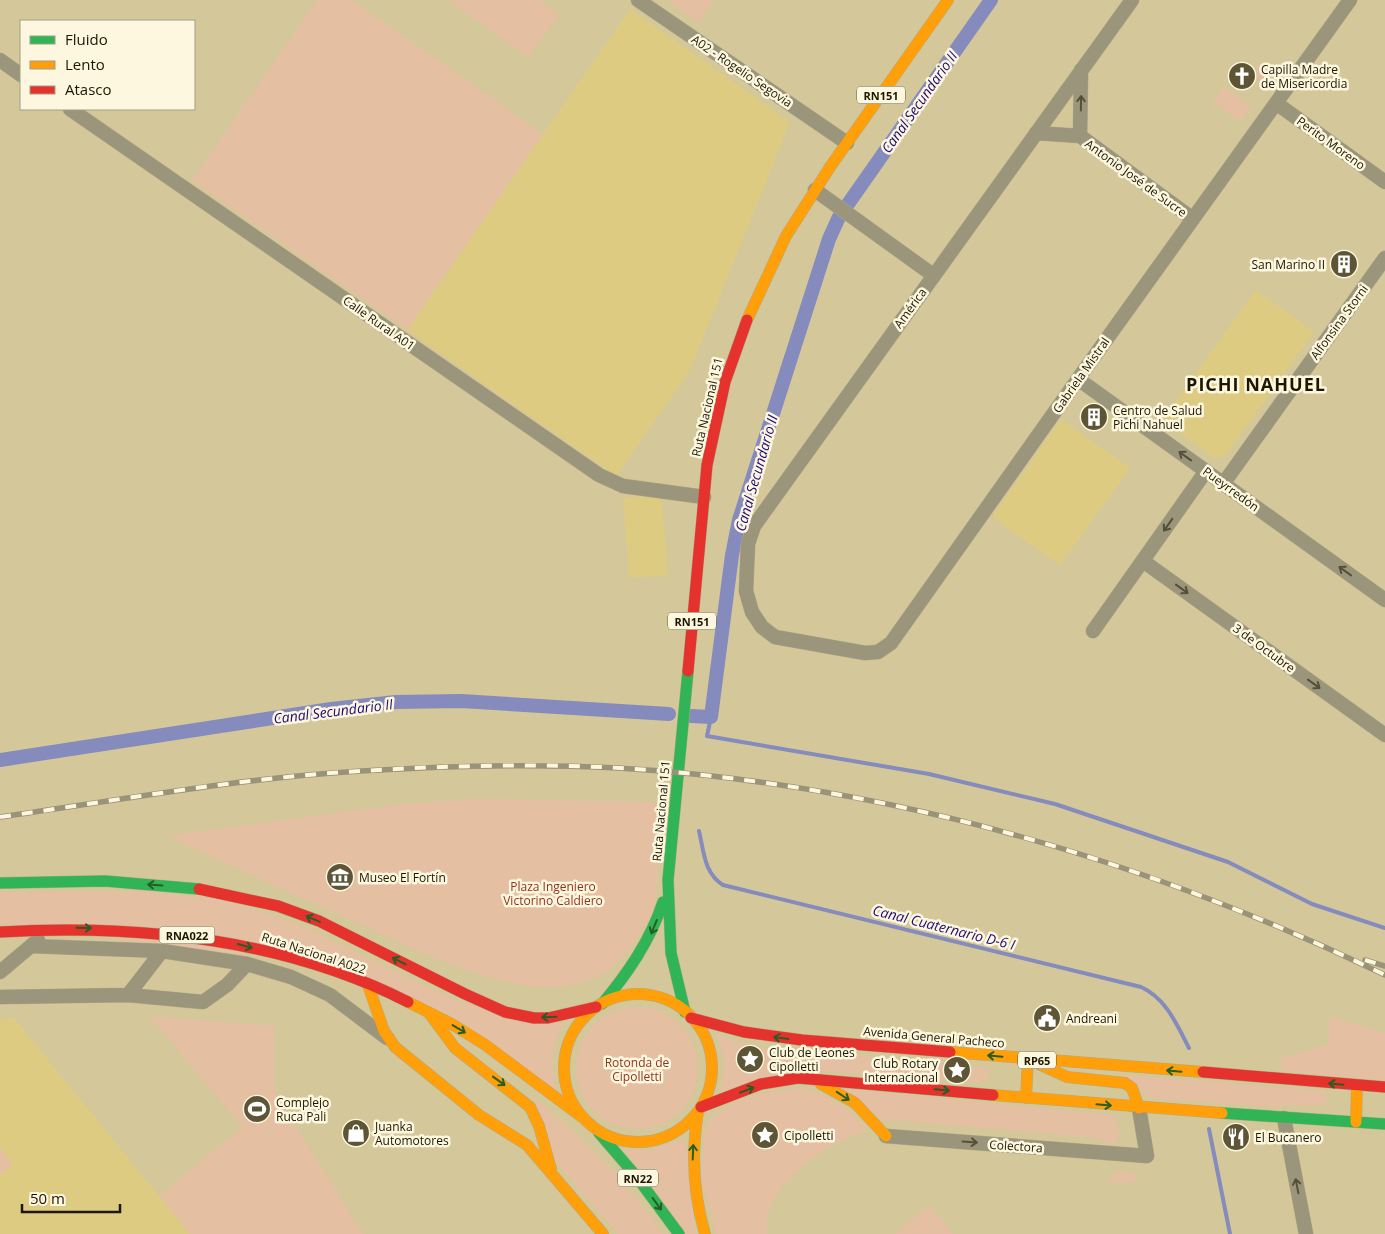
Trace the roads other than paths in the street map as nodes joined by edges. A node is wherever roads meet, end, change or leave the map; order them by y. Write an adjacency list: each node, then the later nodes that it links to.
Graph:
1 (638, 0): 12 (street, A02 - Rogelio Segovia)
2 (948, 0): 12 (main road, Ruta Nacional 151 / RN151)
3 (1132, 0): 6 (street, América)
4 (1350, 0): 8 (street, Gabriela Mistral)
5 (0, 60): 7 (street)
6 (1081, 70): 10 (street, América); 11 (street, Antonio José de Sucre, one-way to 6)
7 (20, 74)
8 (1276, 103): 13 (street, Perito Moreno); 15 (street, Gabriela Mistral)
9 (71, 110): 21 (street, Calle Rural A01)
10 (1036, 134): 11 (street, Antonio José de Sucre); 17 (street, América)
11 (1080, 136): 15 (street, Antonio José de Sucre)
12 (847, 143): 14 (main road, Ruta Nacional 151 / RN151)
13 (1385, 182)
14 (815, 190): 17 (street); 21 (main road, Ruta Nacional 151 / RN151)
15 (1193, 219): 18 (street, Gabriela Mistral)
16 (1385, 258): 20 (street, Alfonsina Storni)
17 (933, 275): 24 (street, América)
18 (1078, 379): 19 (street, Pueyrredón, one-way to 18); 24 (street, Gabriela Mistral)
19 (1206, 471): 20 (street, Pueyrredón); 22 (street, one-way to 22)
20 (1223, 484): 23 (street, Pueyrredón, one-way to 20)
21 (704, 497): 27 (main road, Ruta Nacional 151 / RN151)
22 (1143, 561): 25 (street); 26 (street, 3 de Octubre, one-way to 26)
23 (1385, 600)
24 (765, 630)
25 (1094, 630)
26 (1385, 735)
27 (668, 880): 38 (main road, Ruta Nacional 151 / RN151, one-way to 38); 40 (main road, Ruta Nacional 151 / RN151)
28 (0, 883): 38 (main road, Ruta Nacional A022, one-way to 28)
29 (52, 928): 30 (main road, Ruta Nacional A022 / RNA022); 31 (street); 35 (main road, Ruta Nacional A022 / RNA022, one-way to 35)
30 (0, 932)
31 (31, 946): 32 (street); 34 (street)
32 (162, 952): 33 (street); 36 (street)
33 (247, 964): 36 (street); 41 (street)
34 (0, 972)
35 (368, 985): 39 (main road, Ruta Nacional A022 / RNA022); 41 (main road)
36 (128, 995): 37 (street)
37 (0, 997)
38 (599, 1006): 40 (main road, RN22); 50 (main road, RN22)
39 (427, 1011): 47 (main road, one-way to 47); 50 (main road, Ruta Nacional A022 / RNA022, one-way to 50)
40 (688, 1015): 42 (main road, Avenida General Pacheco / RP65, one-way to 40); 49 (main road, RN22)
41 (388, 1039): 55 (main road)
42 (1028, 1059): 44 (main road, Avenida General Pacheco / RP65, one-way to 42); 46 (main road); 48 (main road)
43 (798, 1078): 46 (main road, one-way to 46); 49 (main road, one-way to 43); 56 (main road, one-way to 56)
44 (1357, 1086): 45 (main road, Avenida General Pacheco / RP65); 52 (main road)
45 (1385, 1087)
46 (1026, 1098): 48 (main road, one-way to 48)
47 (524, 1100): 55 (main road); 57 (main road)
48 (1139, 1108): 51 (main road); 56 (street, Colectora, one-way to 48)
49 (699, 1110): 54 (main road, RN22); 60 (main road, RN22, one-way to 49)
50 (582, 1117): 54 (main road, RN22)
51 (1284, 1118): 52 (main road); 61 (street, one-way to 51)
52 (1356, 1122): 53 (main road)
53 (1385, 1124)
54 (592, 1126): 59 (main road, RN22, one-way to 59)
55 (506, 1131): 57 (main road)
56 (886, 1136)
57 (553, 1175): 58 (main road)
58 (603, 1234)
59 (679, 1234)
60 (705, 1234)
61 (1306, 1234)

